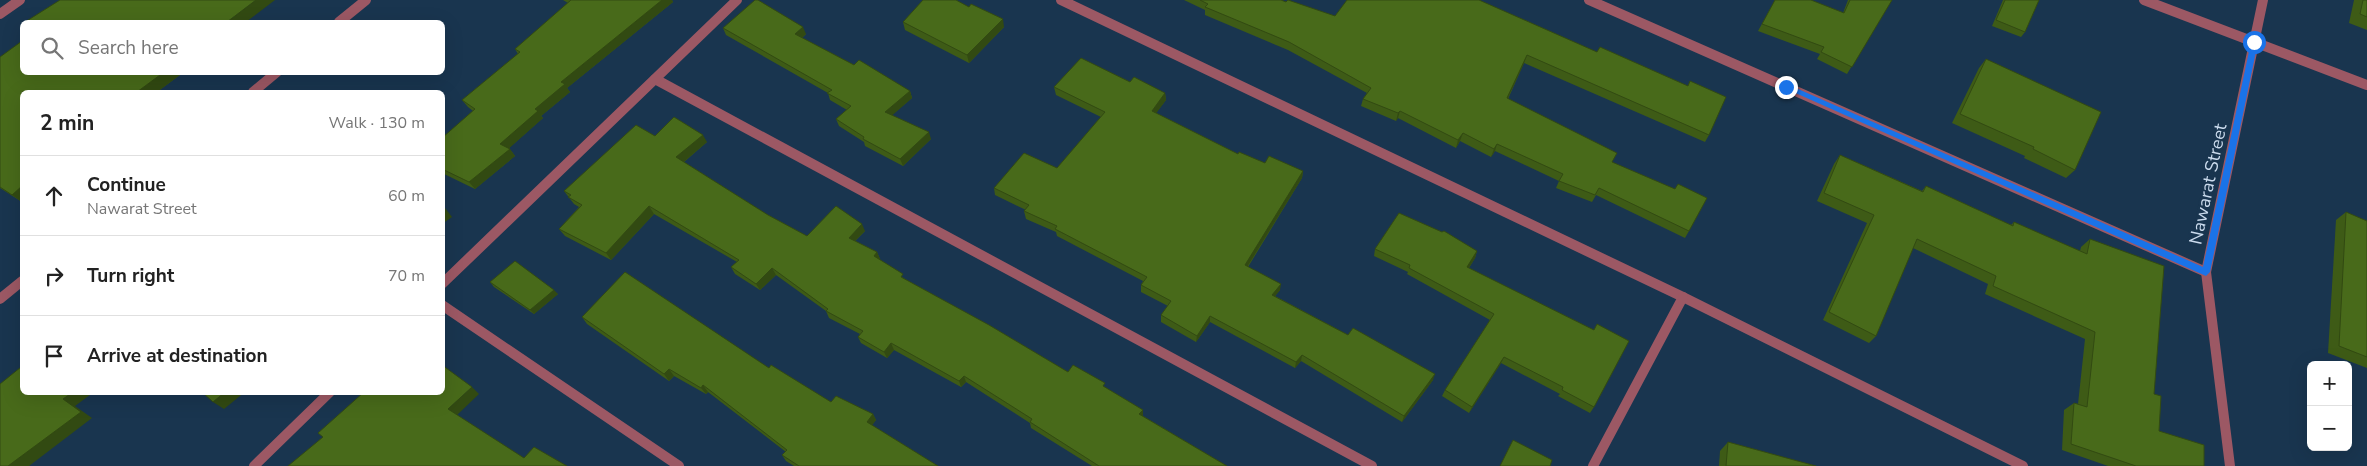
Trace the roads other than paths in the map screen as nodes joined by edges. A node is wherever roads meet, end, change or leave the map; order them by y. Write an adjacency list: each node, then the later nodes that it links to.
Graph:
1 (20, 0): 8 (street)
2 (366, 0): 9 (street)
3 (737, 0): 12 (street)
4 (1061, 0): 18 (street)
5 (1589, 0): 15 (street)
6 (2144, 0): 10 (street)
7 (2263, 0): 10 (street, Nawarat Street)
8 (0, 14)
9 (341, 20)
10 (2254, 42): 13 (street); 15 (street, Nawarat Street)
11 (273, 75): 14 (street)
12 (655, 79): 16 (street); 24 (street)
13 (2367, 85)
14 (255, 90)
15 (2206, 272): 27 (street, Nawarat Street)
16 (445, 281)
17 (20, 283): 19 (street)
18 (1683, 297): 25 (street); 26 (street)
19 (0, 299)
20 (445, 307): 23 (street)
21 (327, 395): 22 (street)
22 (254, 466)
23 (679, 466)
24 (1372, 466)
25 (1593, 466)
26 (2022, 466)
27 (2230, 466)

